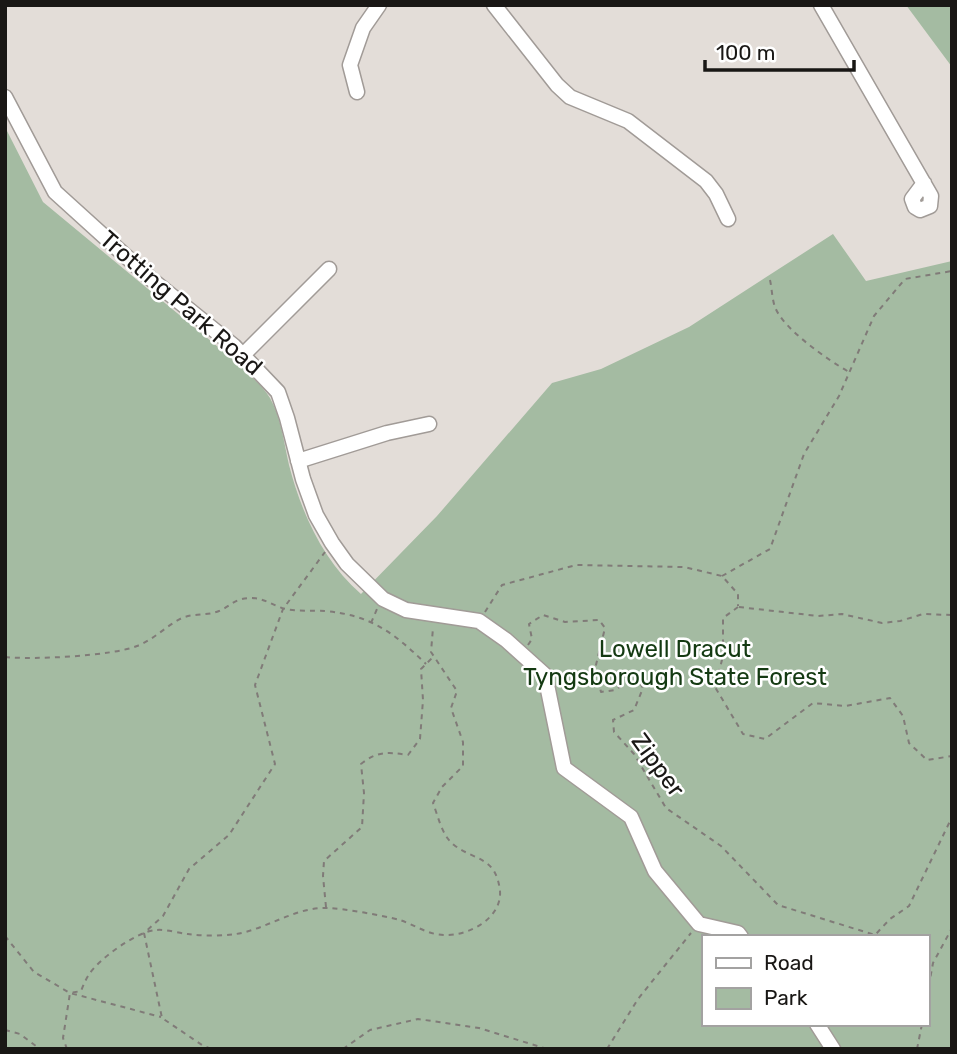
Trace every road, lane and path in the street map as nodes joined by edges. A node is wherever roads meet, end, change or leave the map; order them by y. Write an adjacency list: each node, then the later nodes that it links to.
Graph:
1 (379, 5): 4 (street)
2 (494, 5): 7 (street)
3 (821, 5): 6 (street)
4 (357, 92)
5 (5, 97): 11 (street, Trotting Park Road)
6 (923, 183)
7 (728, 219)
8 (330, 269): 11 (street)
9 (952, 271): 12 (path)
10 (770, 281): 12 (path)
11 (243, 355): 14 (street, Trotting Park Road)
12 (850, 372): 16 (path)
13 (429, 424): 14 (street)
14 (298, 461): 15 (street, Trotting Park Road)
15 (332, 544): 17 (street, Trotting Park Road); 19 (path)
16 (722, 576): 18 (path); 22 (path)
17 (383, 599): 20 (street, Trotting Park Road); 23 (path)
18 (738, 607): 21 (path); 28 (path)
19 (283, 609): 23 (path); 25 (path); 33 (path)
20 (431, 613): 22 (street, Trotting Park Road); 26 (path)
21 (952, 615)
22 (479, 621): 24 (street, Trotting Park Road)
23 (371, 623): 27 (path)
24 (522, 654): 29 (path, Zipper); 31 (street, Trotting Park Road)
25 (5, 657)
26 (433, 657): 27 (path); 30 (path)
27 (426, 664): 30 (path)
28 (952, 756)
29 (952, 817)
30 (326, 908): 33 (path)
31 (699, 924): 34 (street); 47 (path)
32 (952, 928): 36 (path)
33 (144, 933): 37 (path); 38 (path)
34 (740, 935)
35 (5, 936): 37 (path)
36 (929, 985)
37 (70, 993): 38 (path); 43 (path)
38 (162, 1018): 44 (path)
39 (818, 1026): 48 (street)
40 (922, 1026): 49 (path)
41 (5, 1030): 42 (path)
42 (40, 1049)
43 (67, 1049)
44 (211, 1049)
45 (343, 1049): 46 (path)
46 (547, 1049)
47 (607, 1049)
48 (833, 1049)
49 (917, 1049)

